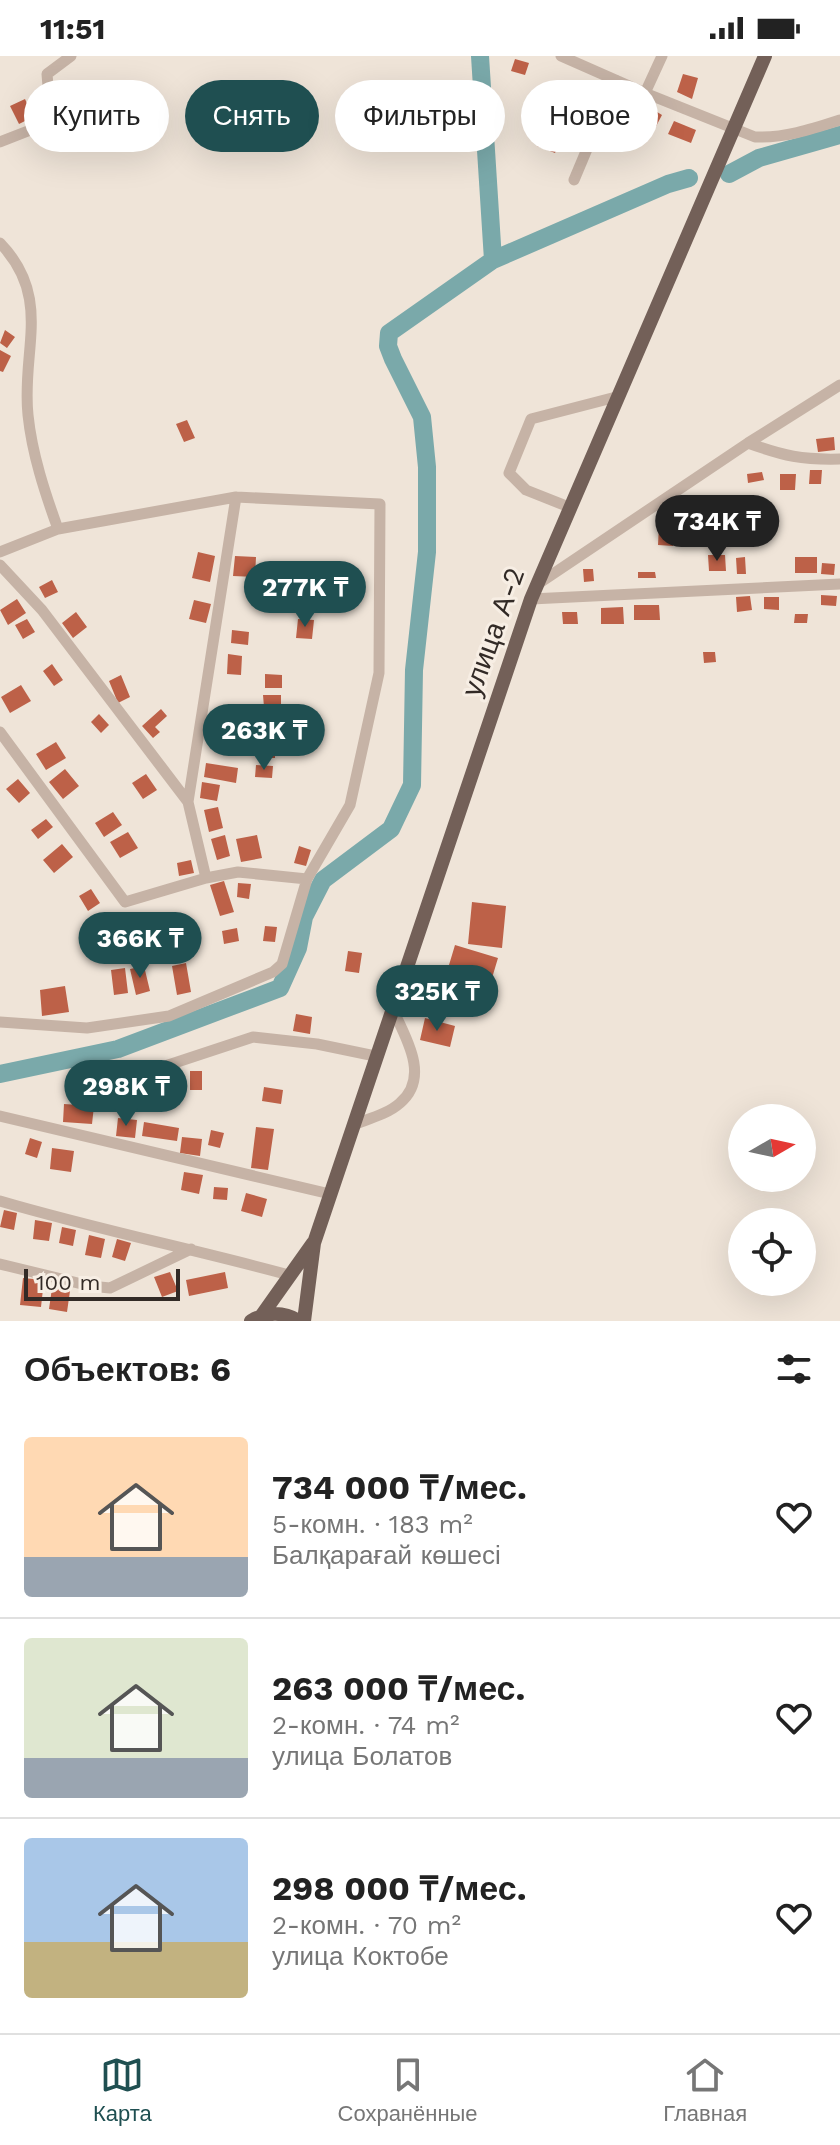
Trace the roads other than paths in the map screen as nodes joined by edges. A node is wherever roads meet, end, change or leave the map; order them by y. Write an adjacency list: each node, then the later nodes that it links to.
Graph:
1 (71, 56): 10 (street)
2 (561, 56): 5 (street)
3 (662, 56): 6 (street)
4 (765, 56): 9 (main road, улица А-2)
5 (616, 80)
6 (651, 80)
7 (658, 98): 9 (street)
8 (840, 120): 9 (street)
9 (734, 127): 15 (main road, улица А-2)
10 (0, 142)
11 (586, 152): 12 (street)
12 (574, 180)
13 (0, 243): 20 (street)
14 (840, 385): 16 (street)
15 (616, 397): 19 (main road, улица А-2); 19 (street)
16 (748, 443): 17 (street); 24 (street)
17 (840, 459)
18 (236, 497): 20 (street); 26 (street); 28 (street)
19 (569, 507): 24 (main road, улица А-2)
20 (58, 529): 21 (street)
21 (0, 552)
22 (0, 565): 26 (street)
23 (840, 584): 24 (street)
24 (534, 592): 29 (main road, улица А-2)
25 (0, 732): 27 (street)
26 (188, 802): 27 (street)
27 (206, 878): 28 (street)
28 (307, 879): 30 (street)
29 (392, 1008): 31 (main road, улица А-2); 34 (street)
30 (0, 1022)
31 (375, 1056): 32 (street); 34 (main road, улица А-2)
32 (147, 1072)
33 (0, 1116): 35 (street)
34 (353, 1125): 35 (main road, улица А-2)
35 (330, 1194): 37 (main road, улица А-2)
36 (0, 1201): 38 (street)
37 (314, 1243): 40 (main road, улица А-2); 42 (main road, улица А-2)
38 (191, 1249): 39 (street); 40 (street)
39 (0, 1264)
40 (289, 1275): 41 (main road, улица А-2)
41 (256, 1318): 42 (main road)
42 (301, 1321)

